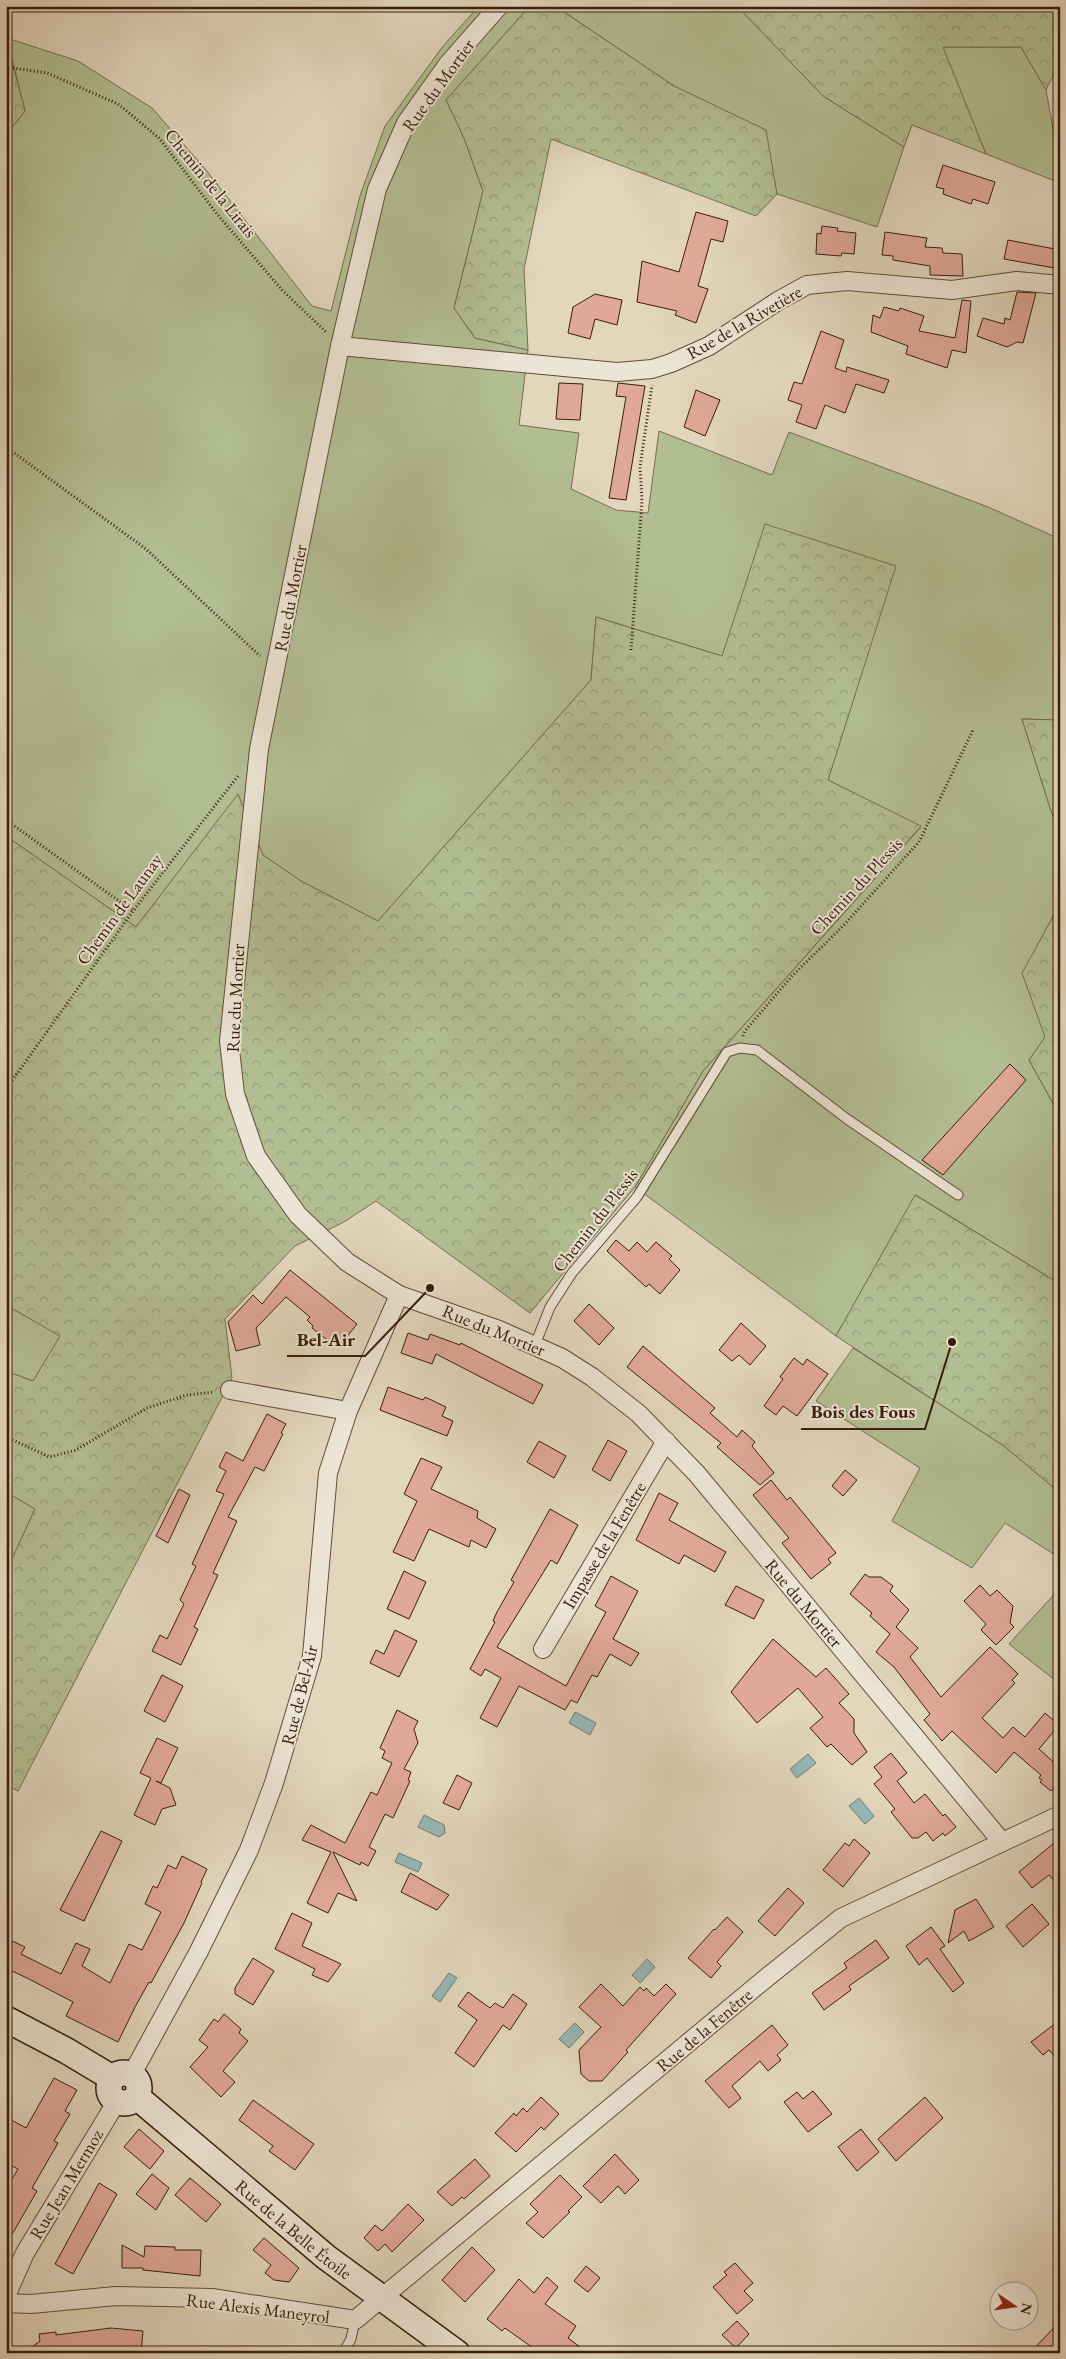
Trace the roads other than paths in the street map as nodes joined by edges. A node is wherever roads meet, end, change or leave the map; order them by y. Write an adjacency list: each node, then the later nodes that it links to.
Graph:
1 (499, 6): 3 (street, Rue du Mortier)
2 (1060, 285): 3 (street, Rue de la Rivetière)
3 (340, 346): 5 (street, Rue du Mortier)
4 (958, 1195): 6 (lane, Chemin du Plessis)
5 (399, 1295): 6 (street, Rue du Mortier); 8 (street, Rue de Bel-Air)
6 (535, 1345): 9 (street, Rue du Mortier)
7 (230, 1390): 8 (street)
8 (348, 1411): 14 (street, Rue de Bel-Air)
9 (666, 1441): 10 (street, Impasse de la Fenêtre); 12 (street, Rue du Mortier)
10 (543, 1649)
11 (1060, 1816): 12 (street, Rue de la Fenêtre)
12 (1002, 1842): 16 (street, Rue de la Fenêtre)
13 (6, 2020): 14 (street, Rue de la Belle Étoile)
14 (124, 2088): 15 (street, Rue Jean Mermoz); 16 (street, Rue de la Belle Étoile)
15 (6, 2296)
16 (381, 2298): 18 (street, Rue Alexis Maneyrol); 20 (street, Rue de la Belle Étoile)
17 (6, 2304): 18 (street, Rue Alexis Maneyrol)
18 (355, 2320): 19 (lane)
19 (343, 2353)
20 (457, 2353)

